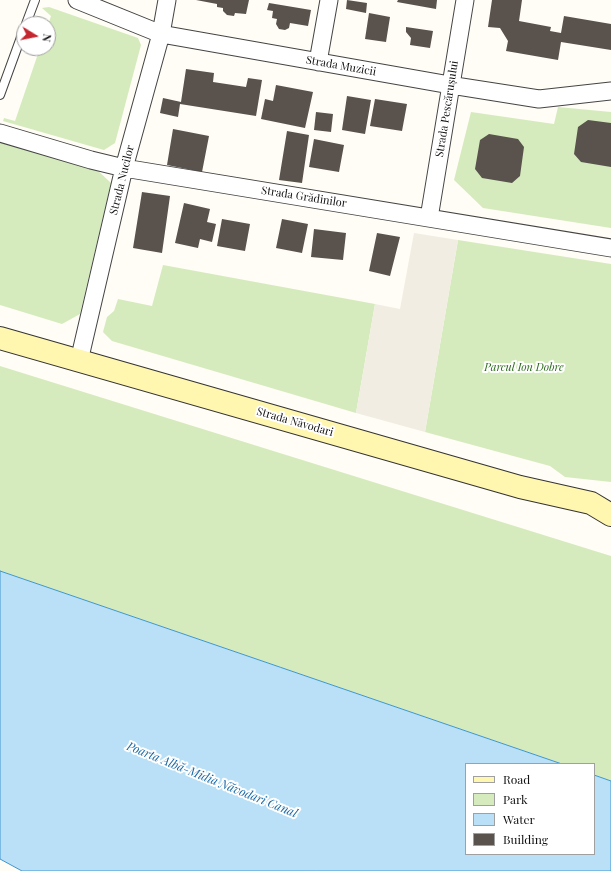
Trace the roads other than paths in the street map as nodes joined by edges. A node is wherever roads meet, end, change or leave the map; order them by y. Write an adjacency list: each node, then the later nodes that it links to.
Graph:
1 (35, 0): 6 (lane)
2 (77, 0): 7 (street, Strada Muzicii)
3 (166, 0): 7 (street, Strada Nucilor)
4 (329, 0): 9 (street)
5 (465, 0): 10 (street, Strada Pescărușului)
6 (29, 16)
7 (161, 34): 9 (street, Strada Muzicii); 14 (street, Strada Nucilor)
8 (16, 51): 12 (lane)
9 (318, 62): 10 (street, Strada Muzicii)
10 (450, 85): 11 (street, Strada Muzicii); 15 (street, Strada Pescărușului)
11 (611, 92)
12 (0, 95)
13 (0, 132): 14 (street, Strada Grădinilor)
14 (124, 168): 15 (street, Strada Grădinilor); 18 (street, Strada Nucilor)
15 (429, 218): 16 (street, Strada Grădinilor)
16 (611, 248)
17 (0, 338): 18 (main road, Strada Năvodari)
18 (79, 362): 19 (main road, Strada Năvodari)
19 (601, 502): 20 (main road, Strada Năvodari)
20 (611, 515)

